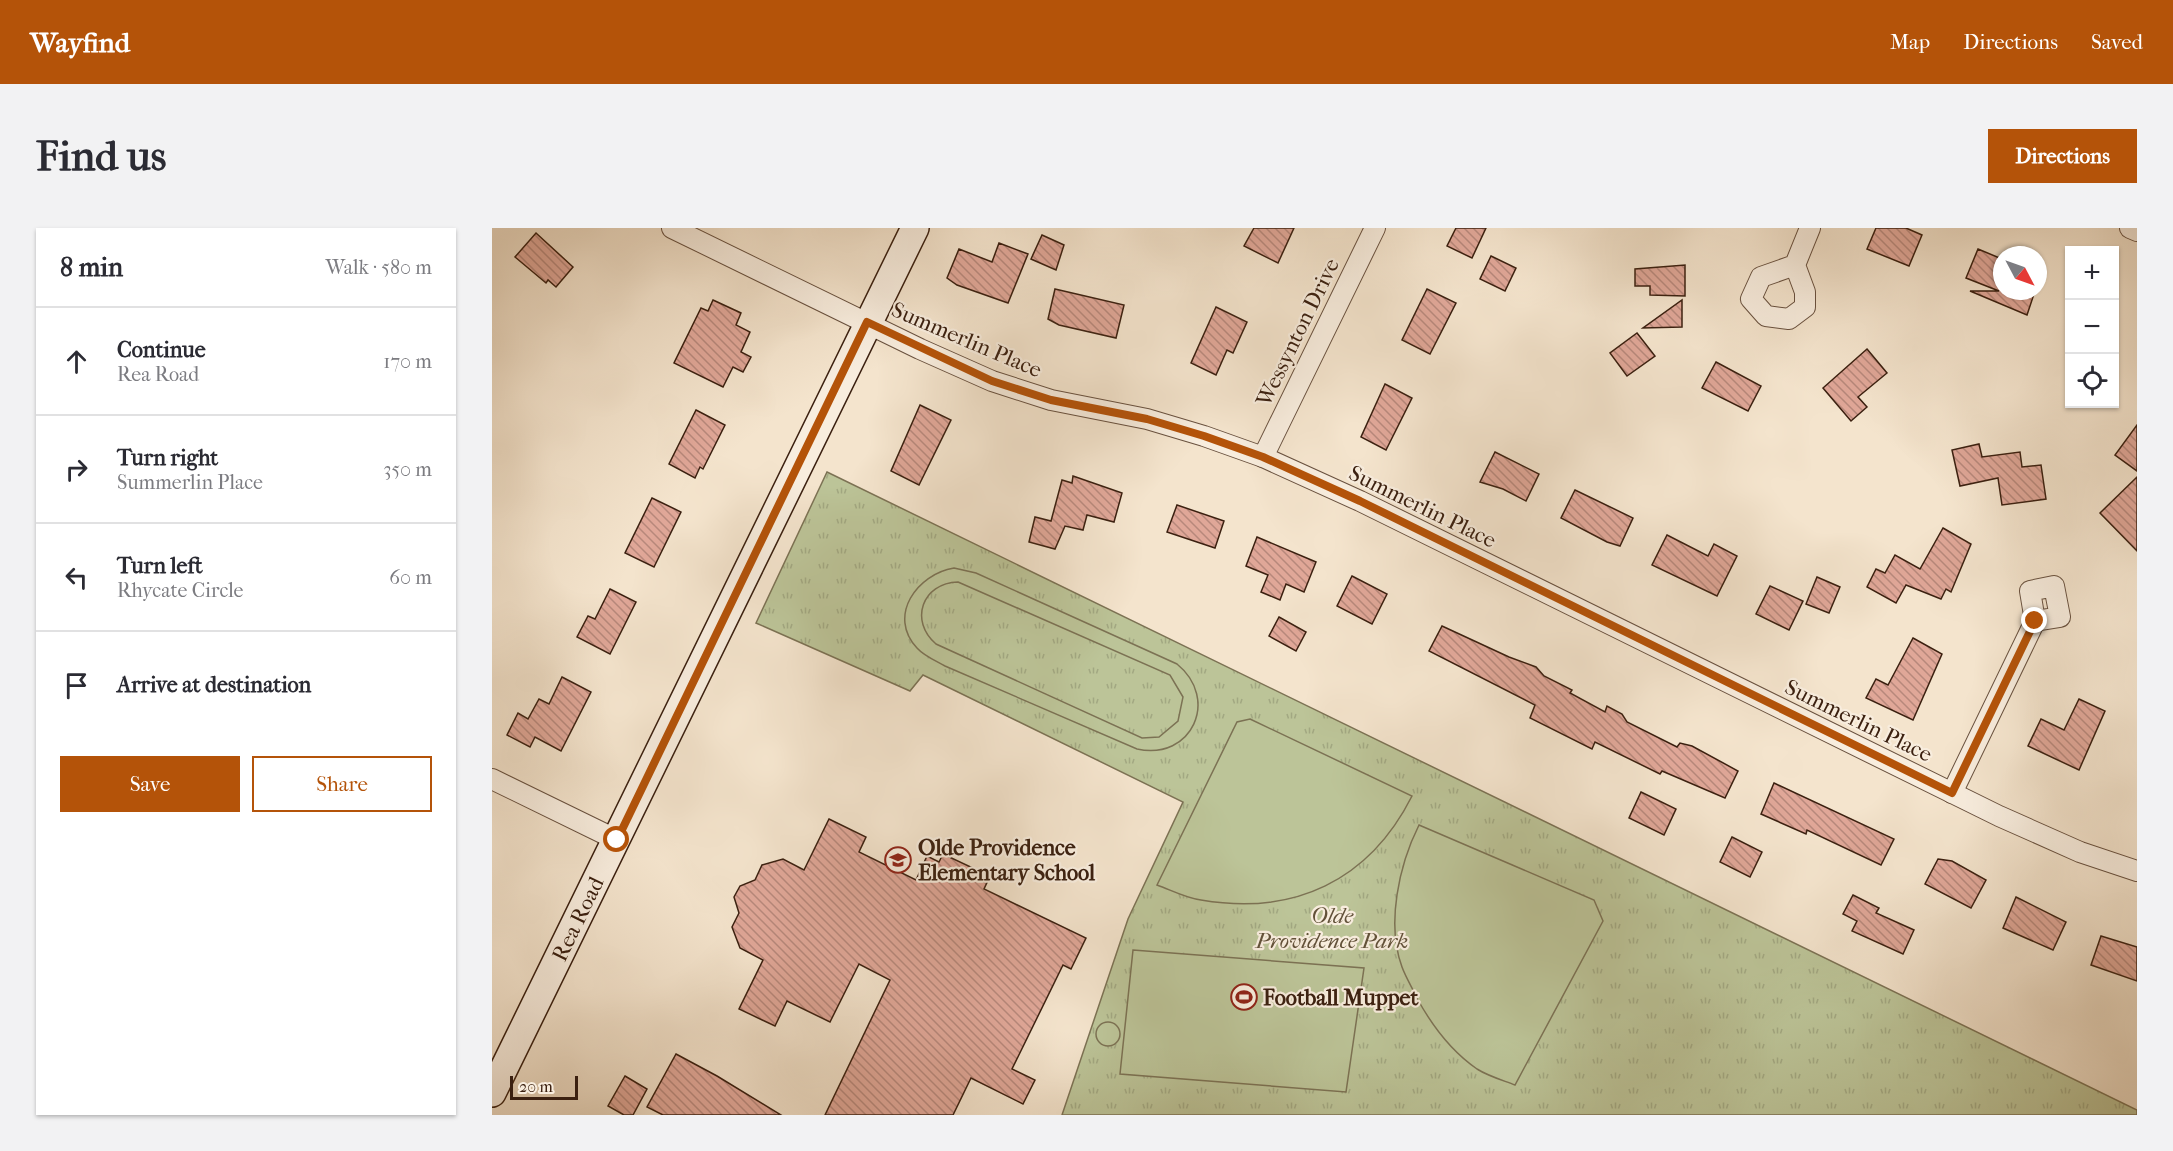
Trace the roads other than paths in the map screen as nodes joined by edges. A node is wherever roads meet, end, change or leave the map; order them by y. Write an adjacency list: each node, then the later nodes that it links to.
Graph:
1 (672, 228): 8 (street, Summerlin Place)
2 (915, 228): 8 (main road, Rea Road)
3 (1375, 228): 9 (street, Wessynton Drive)
4 (1810, 228): 7 (street)
5 (2130, 228): 6 (street)
6 (2137, 231)
7 (1795, 265)
8 (867, 322): 9 (street, Summerlin Place); 13 (main road, Rea Road)
9 (1263, 457): 12 (street, Summerlin Place)
10 (2035, 621): 12 (street)
11 (492, 779): 13 (street)
12 (1952, 793): 14 (street, Summerlin Place)
13 (617, 840): 15 (main road, Rea Road)
14 (2137, 871)
15 (492, 1094)

